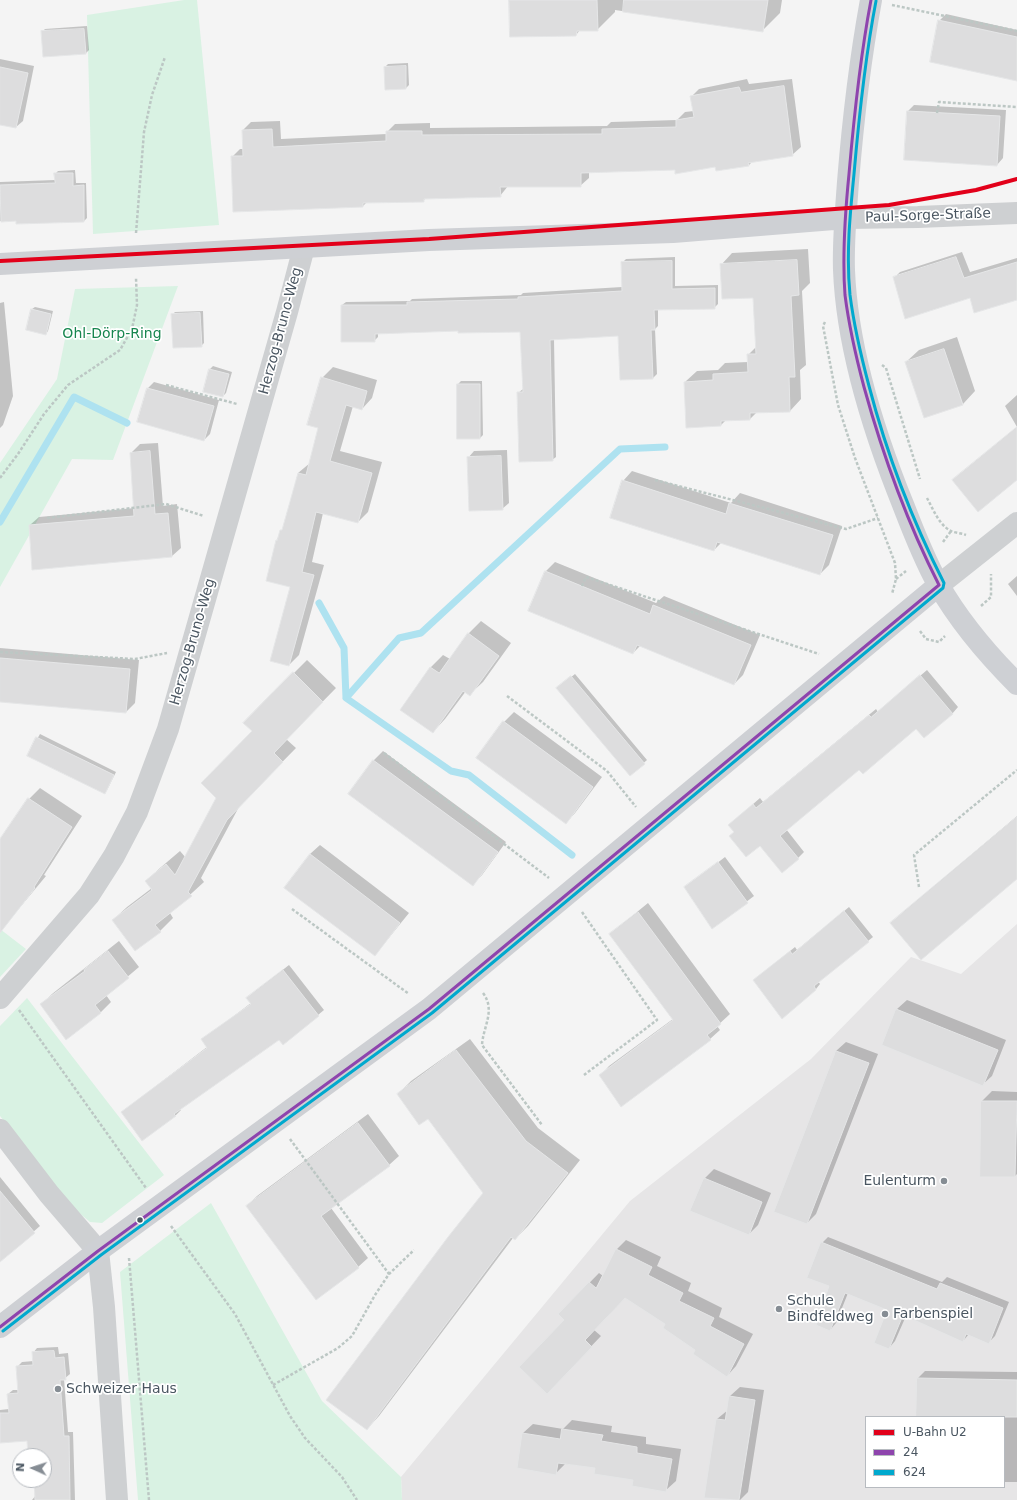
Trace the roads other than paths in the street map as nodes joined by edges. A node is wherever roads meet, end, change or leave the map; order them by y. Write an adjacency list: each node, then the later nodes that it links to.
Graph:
1 (871, 0): 3 (street)
2 (1017, 213): 3 (street, Paul-Sorge-Straße)
3 (846, 218): 4 (street, Paul-Sorge-Straße); 7 (street)
4 (304, 247): 5 (street, Paul-Sorge-Straße); 9 (street, Herzog-Bruno-Weg)
5 (0, 264)
6 (1017, 524): 7 (street)
7 (939, 585): 8 (street); 11 (street)
8 (1017, 684)
9 (3, 995)
10 (0, 1130): 11 (street)
11 (98, 1251): 12 (street); 13 (street)
12 (0, 1327)
13 (117, 1500)

